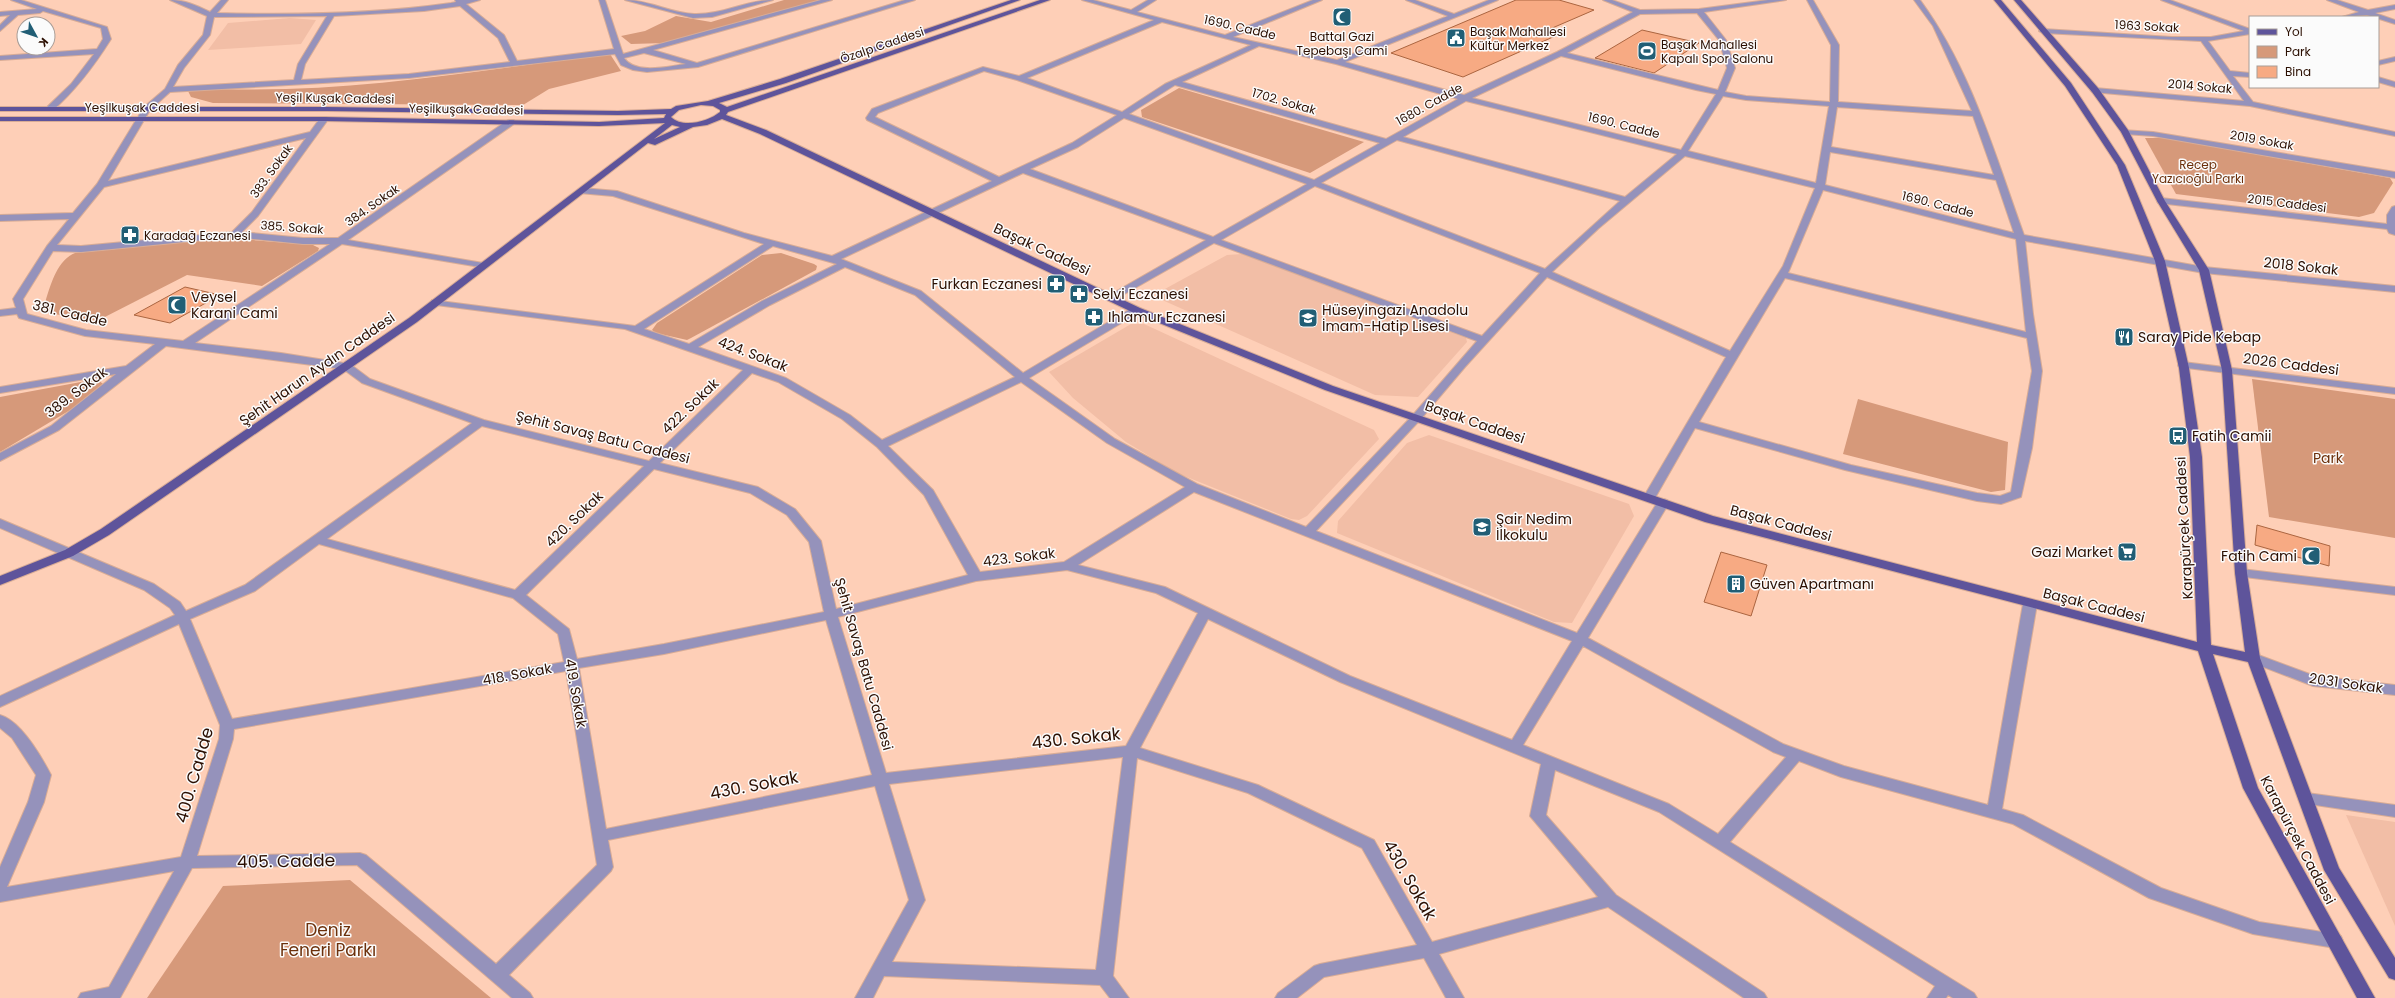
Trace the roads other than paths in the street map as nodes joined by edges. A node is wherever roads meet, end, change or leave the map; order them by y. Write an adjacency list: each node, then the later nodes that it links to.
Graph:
1 (14, 0): 31 (street)
2 (173, 0): 38 (street)
3 (225, 0): 38 (street)
4 (455, 0): 27 (street)
5 (476, 0): 27 (street)
6 (602, 0): 54 (street)
7 (628, 0): 8 (street)
8 (770, 0)
9 (829, 0): 52 (street)
10 (912, 0): 61 (street)
11 (1017, 0): 73 (main road, Özalp Caddesi)
12 (1047, 0): 80 (main road, Özalp Caddesi)
13 (1085, 0): 33 (street, 1690. Cadde)
14 (1154, 0): 33 (street)
15 (1319, 0): 49 (street)
16 (1409, 0): 39 (street)
17 (1495, 0): 39 (street)
18 (1606, 0): 34 (street)
19 (1744, 0): 28 (street)
20 (1783, 0): 28 (street, 1680. Cadde)
21 (1810, 0): 74 (street)
22 (1917, 0): 81 (street)
23 (1998, 0): 119 (main road, Karapürçek Caddesi)
24 (2017, 0): 46 (main road, Karapürçek Caddesi)
25 (2164, 0): 47 (street)
26 (2330, 0): 35 (street)
27 (463, 4): 37 (street); 58 (street)
28 (1758, 5): 30 (street, 1680. Cadde)
29 (2395, 7): 35 (street)
30 (1699, 10): 34 (street, 1680. Cadde); 71 (street)
31 (47, 11): 32 (street); 53 (street)
32 (17, 12): 36 (street); 45 (street)
33 (1132, 12): 43 (street, 1690. Cadde)
34 (1639, 12): 55 (street, 1680. Cadde)
35 (2369, 13): 40 (street); 41 (street)
36 (0, 14)
37 (331, 14): 38 (street); 66 (street)
38 (211, 15): 69 (street)
39 (1454, 16): 59 (street)
40 (2351, 16)
41 (2378, 16)
42 (2379, 16): 44 (street)
43 (1161, 20): 49 (street, 1690. Cadde); 64 (street)
44 (2395, 22)
45 (0, 29)
46 (2043, 31): 50 (street, 1963 Sokak); 70 (main road, Karapürçek Caddesi)
47 (2249, 32)
48 (2249, 32): 50 (street, 1963 Sokak)
49 (1226, 37): 51 (street, 1690. Cadde)
50 (2203, 39): 62 (street)
51 (1258, 44): 59 (street, 1690. Cadde); 67 (street)
52 (643, 50): 54 (street); 61 (street)
53 (100, 51): 56 (street); 77 (street)
54 (619, 54): 58 (street); 61 (street)
55 (1560, 54): 71 (street); 72 (street, 1680. Cadde)
56 (0, 58)
57 (2395, 59): 60 (street)
58 (514, 62): 66 (street)
59 (1338, 62): 72 (street, 1690. Cadde)
60 (2379, 63)
61 (698, 65)
62 (2228, 73): 63 (street); 75 (street)
63 (2249, 75)
64 (1020, 78): 82 (street); 100 (street)
65 (2379, 79): 68 (street)
66 (297, 83): 69 (street)
67 (1175, 83): 82 (street); 93 (street, 1702. Sokak)
68 (2395, 85)
69 (168, 90): 78 (street)
70 (2095, 90): 75 (street, 2014 Sokak); 89 (main road, Karapürçek Caddesi)
71 (1721, 93): 74 (street); 96 (street)
72 (1465, 98): 92 (street, 1680. Cadde); 96 (street, 1690. Cadde)
73 (710, 103): 79 (main road, Özalp Caddesi); 80 (main road, Başak Caddesi)
74 (1834, 104): 81 (street); 94 (street)
75 (2250, 104): 91 (street, 2014 Sokak)
76 (0, 109): 77 (main road, Yeşil Kuşak Caddesi)
77 (49, 109): 78 (main road, Yeşil Kuşak Caddesi)
78 (147, 109): 79 (main road, Yeşil Kuşak Caddesi); 84 (street, 381. Cadde)
79 (671, 111): 86 (main road)
80 (723, 113): 88 (main road, Özalp Caddesi); 108 (main road, Başak Caddesi)
81 (1976, 114): 99 (street)
82 (1123, 115): 97 (street); 101 (street)
83 (0, 119): 84 (main road, Yeşilkuşak Caddesi)
84 (143, 119): 85 (main road, Yeşilkuşak Caddesi); 102 (street, 381. Cadde)
85 (324, 119): 87 (main road, Yeşilkuşak Caddesi); 90 (street, 383. Sokak)
86 (670, 121): 87 (main road, Yeşilkuşak Caddesi); 88 (main road, Yeşilkuşak Caddesi); 95 (main road, Şehit Harun Aydın Caddesi)
87 (511, 122): 115 (street, 384. Sokak)
88 (693, 125): 95 (main road, Şehit Harun Aydın Caddesi)
89 (2125, 132): 98 (street, 2019 Sokak); 106 (main road, Karapürçek Caddesi)
90 (313, 134): 102 (street); 112 (street, 383. Sokak)
91 (2395, 134)
92 (1395, 137): 93 (street, 1680. Cadde); 105 (street)
93 (1387, 142): 101 (street, 1680. Cadde)
94 (1827, 149): 99 (street); 103 (street)
95 (632, 152): 104 (main road, Şehit Harun Aydın Caddesi)
96 (1684, 152): 103 (street, 1690. Cadde); 105 (street)
97 (1024, 170): 100 (street); 114 (street)
98 (2395, 175)
99 (1998, 178): 113 (street)
100 (1000, 181): 108 (street)
101 (1314, 183): 114 (street, 1680. Cadde); 123 (street)
102 (101, 185): 109 (street, 381. Cadde)
103 (1820, 187): 113 (street, 1690. Cadde); 124 (street)
104 (582, 191): 116 (street); 121 (main road, Şehit Harun Aydın Caddesi)
105 (1627, 200): 123 (street)
106 (2161, 201): 111 (street, 2015 Caddesi); 122 (main road, Karapürçek Caddesi)
107 (2395, 209): 111 (street, 2015 Caddesi)
108 (932, 214): 118 (street); 126 (main road, Başak Caddesi)
109 (77, 216): 110 (street); 117 (street, 381. Cadde)
110 (0, 218)
111 (2393, 230)
112 (235, 234): 115 (street, 385. Sokak); 117 (street, 385. Sokak)
113 (2020, 237): 119 (street, 1690. Cadde); 132 (street)
114 (1215, 239): 126 (street, 1680. Cadde); 133 (street)
115 (340, 241): 121 (street, 385. Sokak); 135 (street, 384. Sokak)
116 (771, 243): 118 (street); 131 (street)
117 (50, 248): 128 (street, 381. Cadde)
118 (833, 259): 120 (street)
119 (2160, 261): 122 (street, 2018 Sokak); 138 (main road, Karapürçek Caddesi)
120 (844, 264): 136 (street); 143 (street)
121 (483, 266): 127 (main road, Şehit Harun Aydın Caddesi)
122 (2204, 270): 125 (street, 2018 Sokak); 142 (main road, Karapürçek Caddesi)
123 (1547, 273): 133 (street); 137 (street)
124 (1783, 275): 132 (street); 137 (street)
125 (2395, 289)
126 (1111, 298): 129 (main road, Başak Caddesi)
127 (436, 302): 131 (street, 424. Sokak); 139 (main road, Şehit Harun Aydın Caddesi)
128 (21, 310): 130 (street); 134 (street, 381. Cadde)
129 (1136, 310): 143 (street); 146 (main road, Başak Caddesi)
130 (0, 313)
131 (638, 330): 136 (street, 424. Sokak)
132 (2031, 336): 148 (street)
133 (1484, 340): 146 (street)
134 (164, 342): 135 (street, 381. Cadde); 140 (street, 389. Sokak)
135 (185, 345): 139 (street, 381. Cadde)
136 (690, 348): 141 (street, 424. Sokak)
137 (1732, 356): 148 (street)
138 (2183, 365): 142 (street, 2026 Caddesi); 170 (main road, Karapürçek Caddesi)
139 (346, 366): 147 (street, Şehit Savaş Batu Caddesi); 158 (main road, Şehit Harun Aydın Caddesi)
140 (131, 368): 144 (street); 150 (street, 389. Sokak)
141 (751, 368): 149 (street, 424. Sokak); 151 (street, 422. Sokak)
142 (2227, 370): 145 (street, 2026 Caddesi); 160 (main road, Karapürçek Caddesi)
143 (1022, 378): 149 (street); 152 (street)
144 (0, 390)
145 (2395, 391)
146 (1416, 418): 153 (main road, Başak Caddesi); 156 (street)
147 (480, 422): 151 (street, Şehit Savaş Batu Caddesi); 157 (street)
148 (1692, 424): 153 (street)
149 (881, 445): 161 (street, 424. Sokak)
150 (0, 458)
151 (650, 465): 164 (street, 420. Sokak); 167 (street, Şehit Savaş Batu Caddesi)
152 (1193, 487): 156 (street); 159 (street, 423. Sokak)
153 (1649, 498): 154 (main road, Başak Caddesi)
154 (1663, 503): 165 (main road, Başak Caddesi); 169 (street)
155 (0, 523): 158 (street, 400. Cadde)
156 (1308, 532): 169 (street)
157 (317, 540): 164 (street, 419. Sokak); 168 (street)
158 (69, 553): 162 (main road, Şehit Harun Aydın Caddesi); 168 (street, 400. Cadde)
159 (1066, 566): 161 (street, 423. Sokak); 166 (street)
160 (2241, 573): 163 (street); 171 (main road, Karapürçek Caddesi)
161 (976, 578): 167 (street, 423. Sokak)
162 (0, 581)
163 (2395, 591)
164 (518, 595): 172 (street, 419. Sokak)
165 (2030, 604): 170 (main road, Başak Caddesi); 184 (street)
166 (1205, 612): 177 (street); 178 (street)
167 (830, 615): 172 (street, 418. Sokak); 181 (street, Şehit Savaş Batu Caddesi)
168 (183, 617): 174 (street); 176 (street, 400. Cadde)
169 (1580, 639): 177 (street); 179 (street)
170 (2204, 648): 171 (main road, Başak Caddesi); 191 (main road, Karapürçek Caddesi)
171 (2253, 658): 173 (street, 2031 Sokak); 182 (main road, Karapürçek Caddesi)
172 (572, 665): 176 (street, 418. Sokak); 185 (street, 419. Sokak)
173 (2395, 690)
174 (0, 702)
175 (0, 720): 188 (street)
176 (227, 725): 187 (street, 400. Cadde)
177 (1514, 747): 180 (street)
178 (1131, 751): 181 (street, 430. Sokak); 192 (street, 430. Sokak); 196 (street)
179 (1796, 755): 184 (street); 186 (street)
180 (1549, 761): 186 (street); 190 (street)
181 (880, 779): 185 (street, 430. Sokak); 193 (street, Şehit Savaş Batu Caddesi)
182 (2307, 799): 183 (street); 194 (main road, Karapürçek Caddesi)
183 (2395, 811)
184 (1994, 812): 191 (street)
185 (600, 836): 195 (street, 419. Sokak)
186 (1720, 843): 197 (street)
187 (187, 862): 189 (street, 405. Cadde); 195 (street, 405. Cadde); 198 (street, 400. Cadde)
188 (0, 886)
189 (0, 895)
190 (1610, 900): 192 (street); 204 (street)
191 (2335, 941): 206 (main road, Karapürçek Caddesi)
192 (1429, 950): 202 (street); 203 (street, 430. Sokak)
193 (880, 968): 196 (street); 200 (street, Şehit Savaş Batu Caddesi)
194 (2395, 973)
195 (497, 975): 199 (street, 405. Cadde)
196 (1104, 978): 201 (street)
197 (1941, 991): 205 (street)
198 (87, 998)
199 (524, 998)
200 (864, 998)
201 (1120, 998)
202 (1284, 998)
203 (1455, 998)
204 (1758, 998)
205 (1968, 998)
206 (2366, 998)

